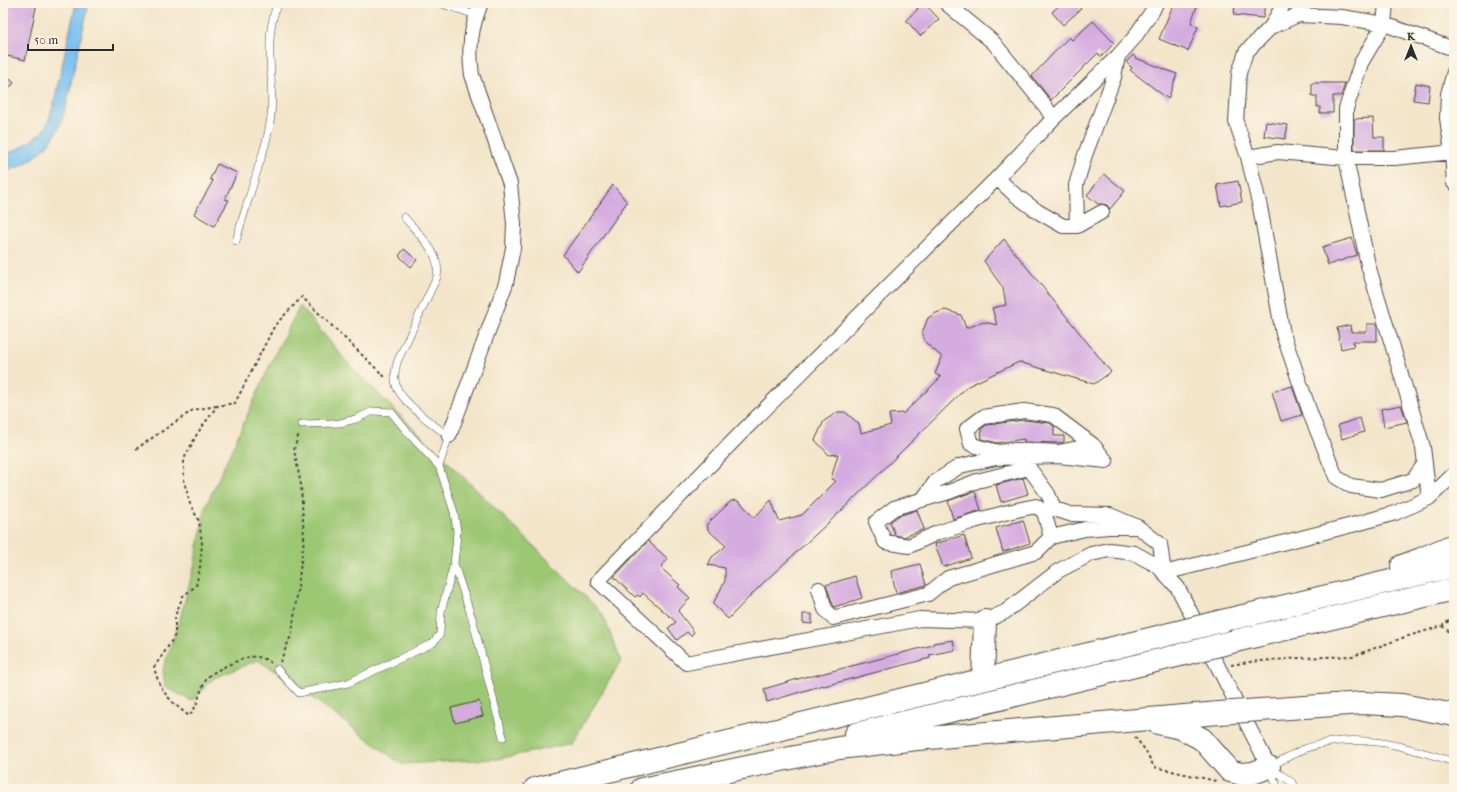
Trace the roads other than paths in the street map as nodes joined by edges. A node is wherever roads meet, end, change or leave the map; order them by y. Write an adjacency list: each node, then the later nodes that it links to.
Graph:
1 (278, 3): 23 (lane)
2 (440, 3): 7 (lane)
3 (946, 3): 14 (street)
4 (1156, 3): 12 (street)
5 (1284, 3): 8 (street); 10 (street)
6 (1386, 3): 9 (street)
7 (479, 9): 25 (street)
8 (1298, 15): 9 (street); 10 (street)
9 (1384, 24): 11 (street); 17 (street)
10 (1271, 27): 16 (street)
11 (1454, 49)
12 (1118, 56): 14 (street); 22 (street)
13 (1454, 72): 15 (street)
14 (1053, 119): 18 (street)
15 (1453, 152): 17 (street); 19 (street)
16 (1248, 157): 17 (street); 27 (street)
17 (1346, 158): 27 (street)
18 (997, 178): 22 (street); 41 (street)
19 (1454, 184)
20 (1102, 212): 22 (street)
21 (404, 217): 25 (lane)
22 (1077, 226)
23 (236, 240)
24 (302, 424): 28 (lane)
25 (449, 436): 28 (lane)
26 (1093, 445): 26 (street); 31 (street)
27 (1425, 463): 30 (street)
28 (439, 466): 35 (lane)
29 (1454, 474): 30 (street)
30 (1429, 498): 37 (street)
31 (923, 499): 32 (street); 33 (street)
32 (1138, 527): 33 (street); 37 (street)
33 (1051, 537): 38 (street)
34 (1454, 544): 40 (highway)
35 (454, 564): 42 (lane); 46 (lane)
36 (1454, 566): 40 (highway)
37 (1164, 573): 41 (street); 48 (street)
38 (820, 589)
39 (1454, 589): 50 (highway, bridge)
40 (1228, 620): 43 (highway, bridge)
41 (985, 621): 43 (highway)
42 (277, 669)
43 (983, 680): 49 (highway)
44 (1454, 715): 45 (highway, bridge)
45 (1139, 727): 48 (highway); 51 (highway)
46 (503, 737)
47 (1454, 762): 48 (lane)
48 (1269, 767): 52 (lane); 53 (lane)
49 (535, 789)
50 (631, 789)
51 (642, 789)
52 (1275, 789)
53 (1296, 789)

